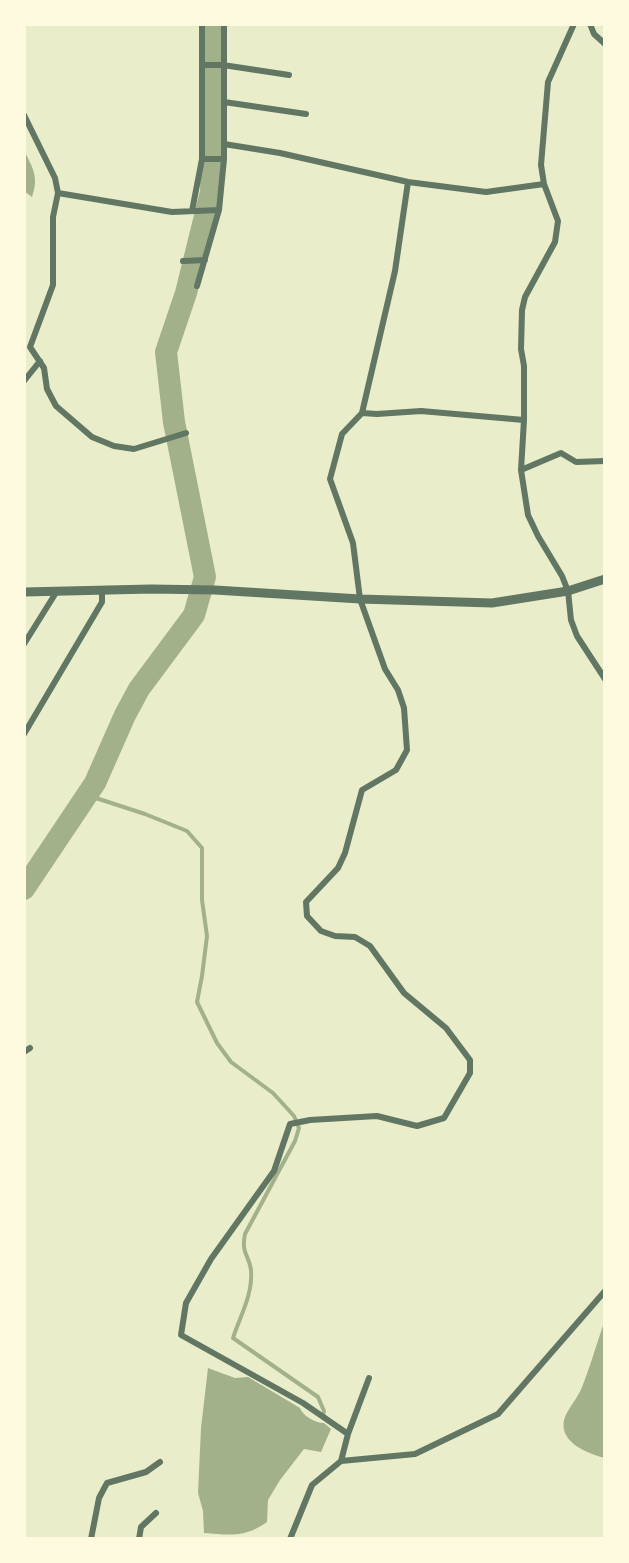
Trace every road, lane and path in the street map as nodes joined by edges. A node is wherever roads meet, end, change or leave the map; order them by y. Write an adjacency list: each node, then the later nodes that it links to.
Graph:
1 (202, 24): 6 (street)
2 (224, 24): 7 (street)
3 (574, 24): 16 (street)
4 (590, 24): 5 (street)
5 (605, 44)
6 (202, 65): 7 (street); 13 (street)
7 (223, 65): 8 (street); 9 (street)
8 (289, 75)
9 (224, 102): 10 (street); 12 (street)
10 (306, 114)
11 (24, 115): 17 (street)
12 (224, 144): 14 (street); 15 (street)
13 (202, 159): 14 (street); 19 (street)
14 (224, 159): 18 (street)
15 (408, 182): 16 (street); 25 (street)
16 (544, 184): 26 (street)
17 (58, 193): 19 (street); 23 (street)
18 (219, 210): 19 (street); 20 (street)
19 (192, 211)
20 (204, 260): 21 (street); 22 (street)
21 (183, 261)
22 (197, 286)
23 (40, 361): 24 (street); 27 (street)
24 (24, 381)
25 (362, 413): 26 (street); 35 (street)
26 (524, 420): 29 (street)
27 (186, 433)
28 (605, 461): 29 (street)
29 (521, 470): 33 (street)
30 (605, 579): 33 (street)
31 (102, 590): 32 (street); 35 (street); 38 (street)
32 (57, 591): 34 (street); 36 (street)
33 (568, 591): 35 (street); 37 (street)
34 (24, 592)
35 (360, 599): 41 (street)
36 (24, 644)
37 (605, 679)
38 (24, 734)
39 (605, 1291): 42 (street)
40 (369, 1378): 41 (street)
41 (348, 1434): 42 (street)
42 (341, 1461): 47 (street)
43 (160, 1462): 45 (street)
44 (156, 1513): 46 (street)
45 (91, 1539)
46 (139, 1539)
47 (290, 1539)

